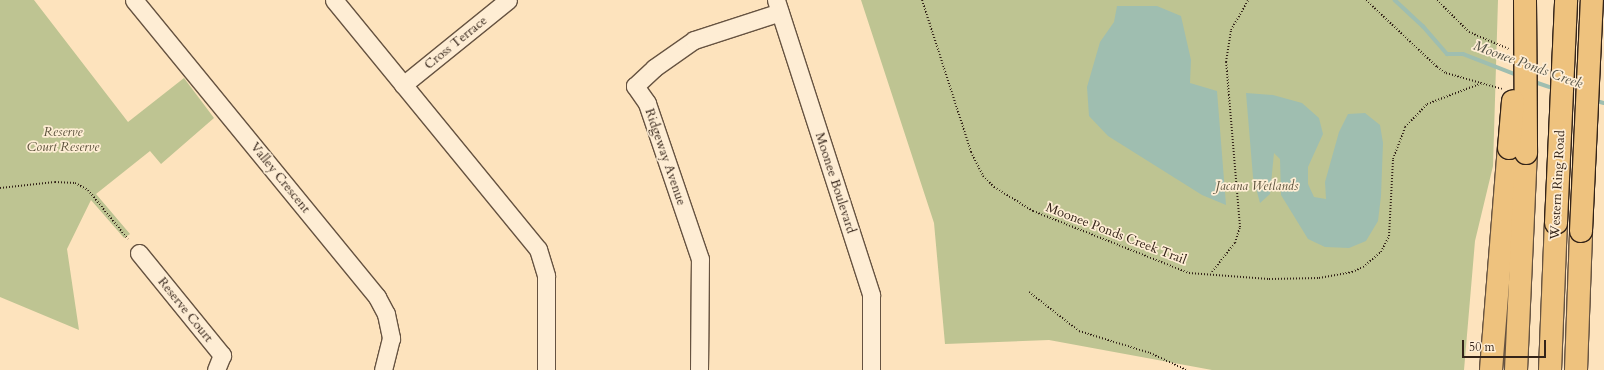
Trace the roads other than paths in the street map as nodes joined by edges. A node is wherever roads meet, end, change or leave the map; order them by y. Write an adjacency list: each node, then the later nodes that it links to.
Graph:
1 (134, 0): 12 (street, Valley Crescent)
2 (334, 0): 8 (street)
3 (508, 0): 8 (street, Cross Terrace)
4 (1525, 0): 9 (highway, bridge)
5 (1566, 0): 18 (highway, Western Ring Road, bridge)
6 (1592, 0): 19 (highway, bridge)
7 (778, 6): 14 (street, Ridgeway Avenue); 15 (street, Moonee Boulevard)
8 (403, 86): 13 (street)
9 (1517, 150): 16 (highway); 17 (highway)
10 (139, 253): 11 (street, Reserve Court)
11 (216, 370)
12 (383, 370)
13 (546, 370)
14 (699, 370)
15 (871, 370)
16 (1491, 370)
17 (1516, 370)
18 (1550, 370)
19 (1576, 370)

